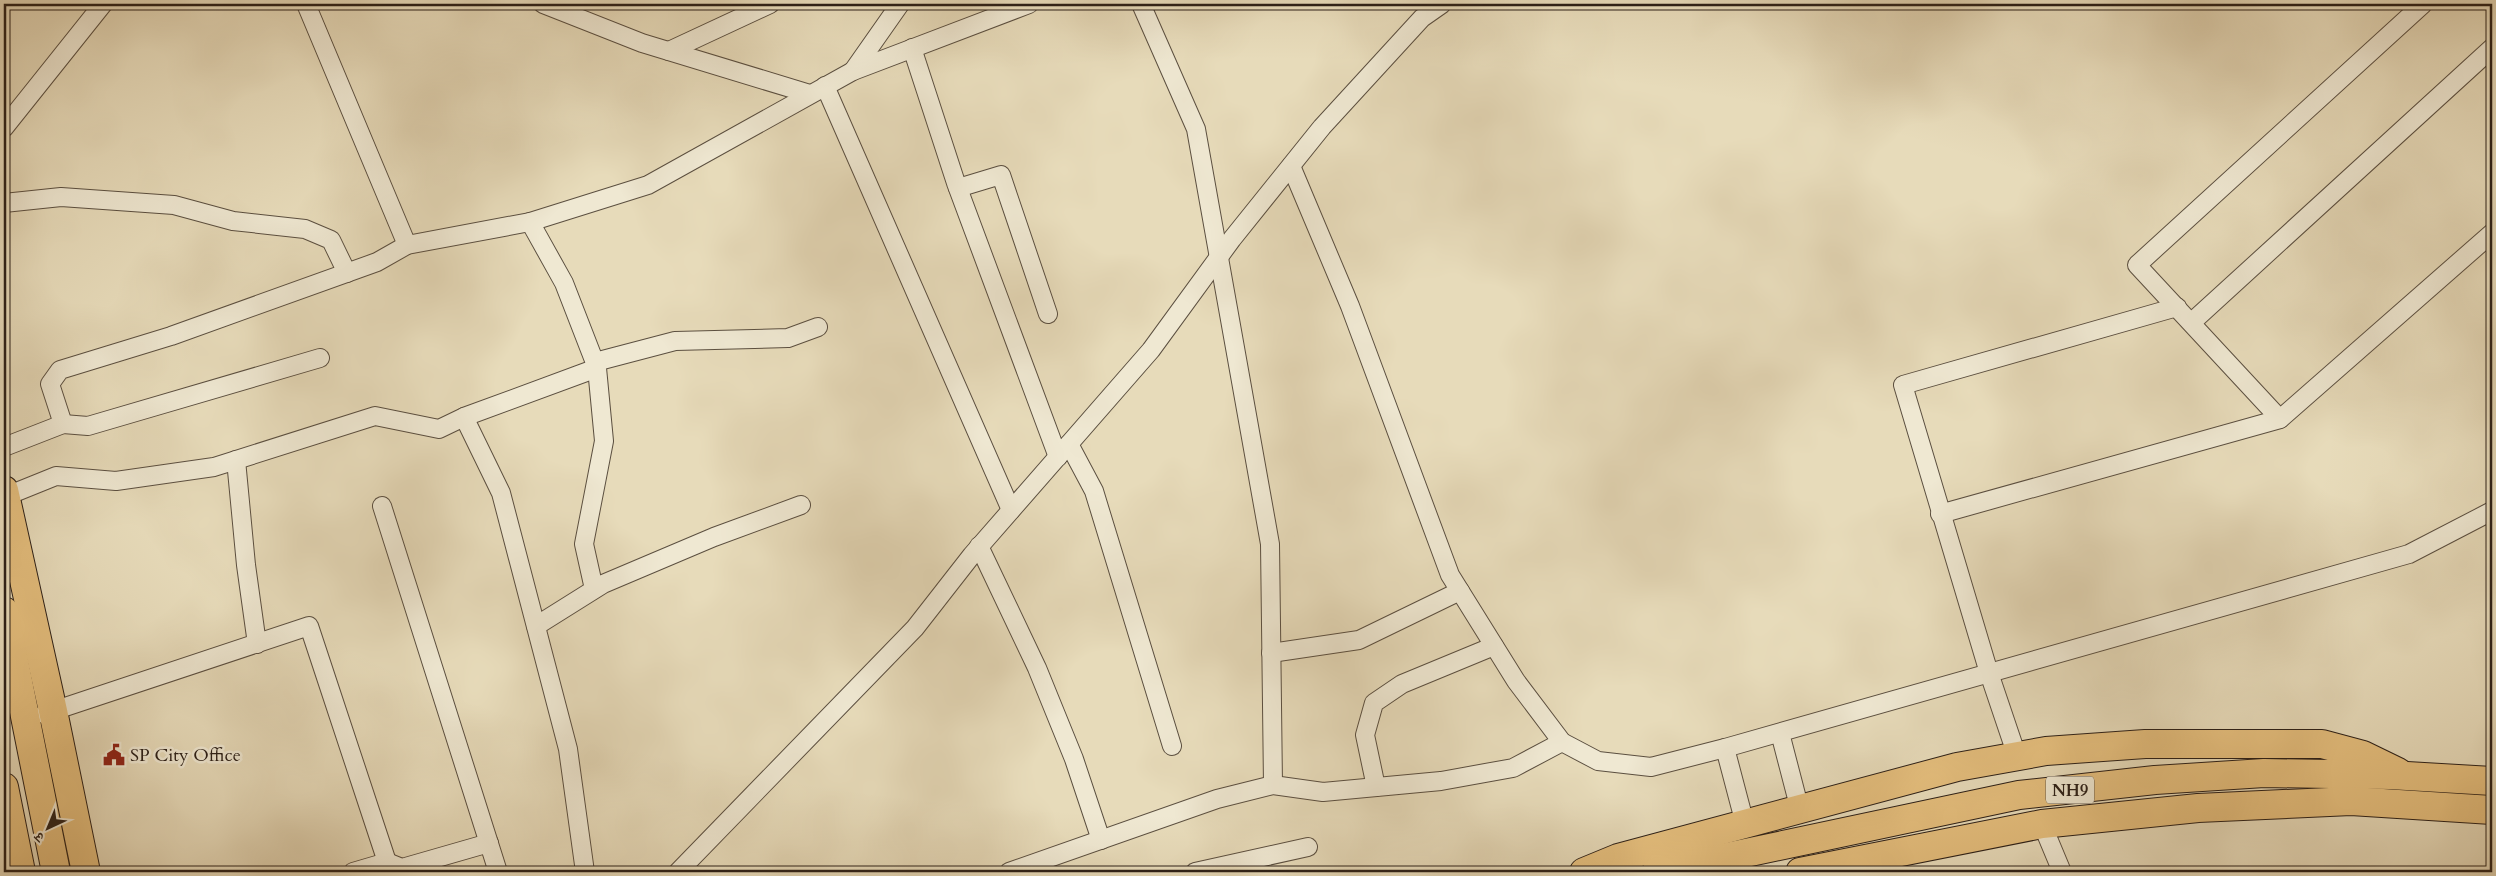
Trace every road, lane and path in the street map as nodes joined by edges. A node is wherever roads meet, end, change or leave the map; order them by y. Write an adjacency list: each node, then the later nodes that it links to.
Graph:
1 (103, 4): 15 (street)
2 (306, 4): 21 (street)
3 (543, 4): 12 (street)
4 (770, 4): 12 (street)
5 (900, 4): 13 (street)
6 (1028, 4): 10 (street)
7 (1141, 4): 22 (street)
8 (1442, 4): 16 (street)
9 (2423, 4): 24 (street)
10 (912, 48): 13 (street); 17 (street)
11 (2492, 48): 26 (street)
12 (670, 51): 14 (street)
13 (854, 70): 14 (street)
14 (818, 90): 19 (street); 39 (street)
15 (4, 128)
16 (1291, 166): 22 (street); 44 (street)
17 (958, 188): 25 (street); 34 (street)
18 (4, 203): 23 (street)
19 (530, 222): 21 (street); 29 (street)
20 (2492, 233): 31 (street)
21 (407, 245): 23 (street)
22 (1220, 255): 34 (street); 49 (street)
23 (347, 273): 32 (street)
24 (2177, 307): 26 (street); 41 (street)
25 (1048, 314)
26 (2192, 322): 31 (street)
27 (818, 327): 29 (street)
28 (320, 358): 32 (street)
29 (596, 365): 30 (street); 43 (street)
30 (464, 417): 35 (street); 46 (street)
31 (2280, 419): 41 (street)
32 (63, 424): 33 (street)
33 (4, 448)
34 (1063, 450): 39 (street); 55 (street)
35 (236, 460): 36 (street); 47 (street)
36 (4, 495): 51 (highway)
37 (801, 505): 43 (street)
38 (382, 506): 68 (street)
39 (1011, 510): 42 (street)
40 (2492, 511): 50 (street)
41 (1940, 514): 50 (street)
42 (979, 546): 67 (street); 77 (street)
43 (594, 589): 46 (street)
44 (1460, 591): 48 (street); 49 (street)
45 (4, 611): 52 (highway)
46 (536, 626): 76 (street)
47 (257, 644): 51 (street); 70 (street)
48 (1494, 646): 54 (street); 62 (street)
49 (1271, 653): 60 (street)
50 (1989, 674): 53 (street); 57 (street)
51 (53, 711): 52 (street); 73 (highway)
52 (27, 720): 72 (highway)
53 (1780, 733): 56 (street); 63 (street)
54 (1562, 742): 56 (street); 62 (street)
55 (1172, 746)
56 (1725, 748): 65 (street)
57 (2017, 756): 58 (highway); 63 (highway)
58 (2406, 776): 59 (highway, NH9); 81 (highway, NH9)
59 (2492, 781)
60 (1273, 784): 62 (street); 67 (street)
61 (4, 786): 71 (highway)
62 (1376, 787)
63 (1800, 810): 65 (highway)
64 (2492, 810): 66 (highway, NH9)
65 (1745, 824): 80 (highway)
66 (2042, 824): 82 (highway, NH9); 83 (street)
67 (1101, 840): 78 (street)
68 (489, 843): 70 (street); 75 (street)
69 (1308, 847): 79 (street)
70 (387, 862): 74 (street)
71 (21, 872)
72 (56, 872)
73 (86, 872)
74 (353, 872)
75 (498, 872)
76 (585, 872)
77 (678, 872)
78 (1009, 872)
79 (1195, 872)
80 (1584, 872)
81 (1656, 872)
82 (1800, 872)
83 (2062, 872)

